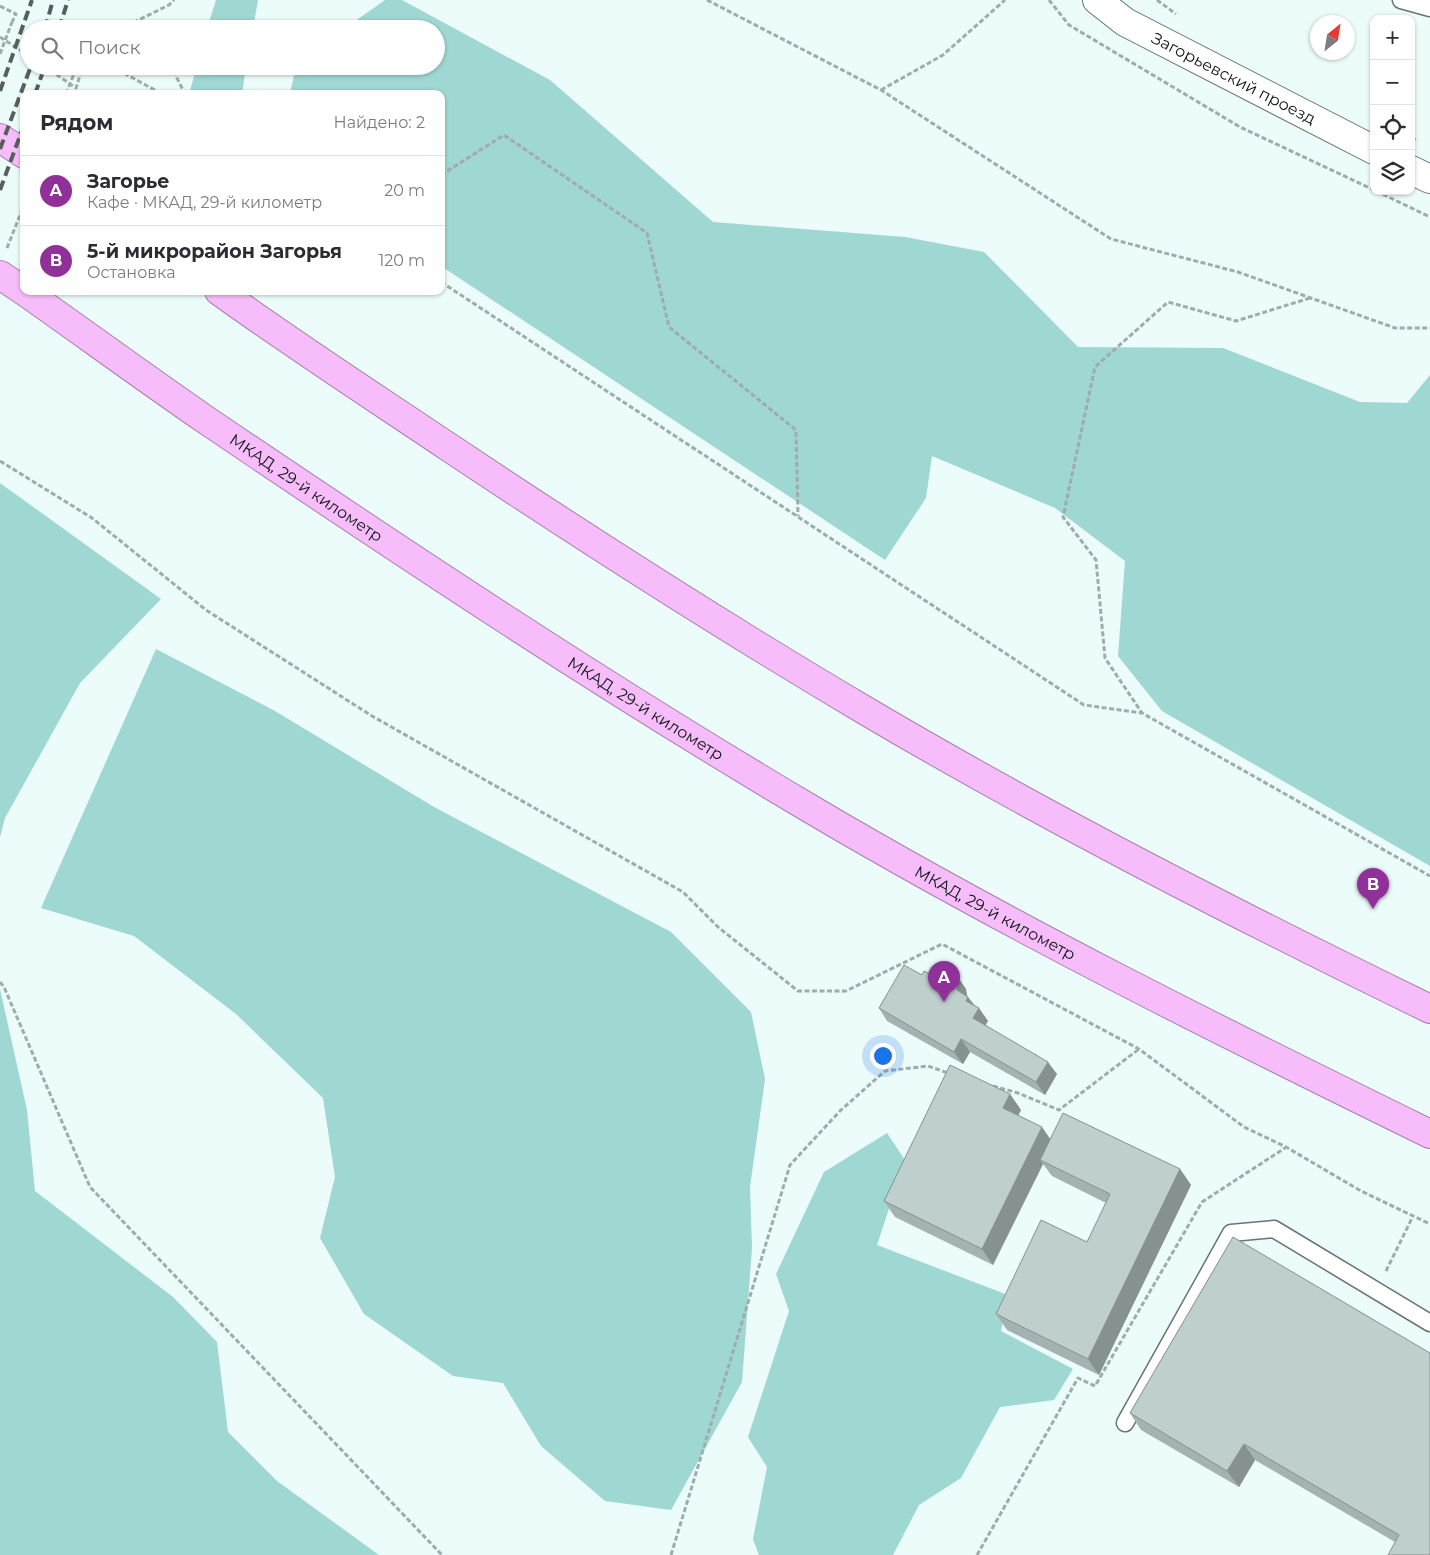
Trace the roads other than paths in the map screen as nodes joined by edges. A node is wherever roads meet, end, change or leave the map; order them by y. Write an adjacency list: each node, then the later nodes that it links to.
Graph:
1 (1097, 0): 5 (street, Загорьевский проезд)
2 (1401, 0): 3 (lane)
3 (1430, 8)
4 (0, 138): 6 (highway)
5 (1370, 148)
6 (20, 151)
7 (1415, 172): 8 (street)
8 (1430, 180)
9 (3, 262): 10 (highway, МКАД, 29-й километр)
10 (20, 285)
11 (30, 295): 14 (highway, МКАД, 29-й километр)
12 (225, 295): 13 (highway)
13 (1430, 1009)
14 (1430, 1134)
15 (1430, 1323): 16 (lane)
16 (1125, 1423)

